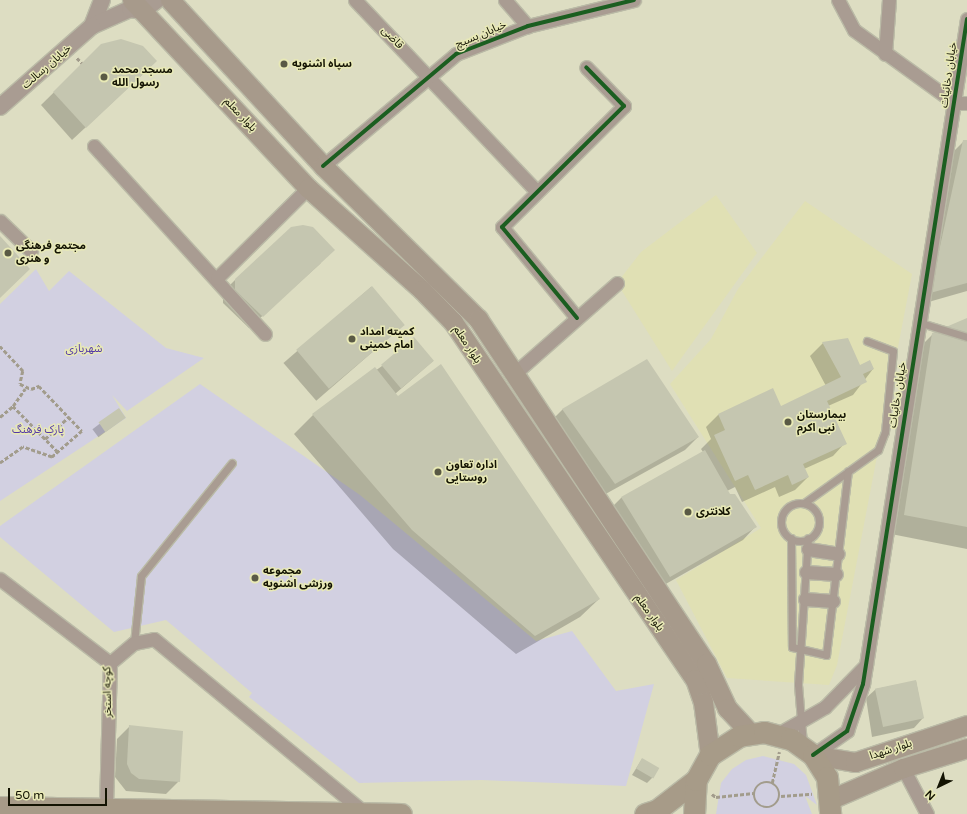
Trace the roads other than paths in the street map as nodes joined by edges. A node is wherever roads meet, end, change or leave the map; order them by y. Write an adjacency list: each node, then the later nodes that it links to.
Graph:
1 (102, 0): 10 (street)
2 (170, 0): 19 (main road, بلوار معلم)
3 (355, 0): 15 (street, قاضی)
4 (505, 0): 11 (street)
5 (634, 0): 11 (street, خیابان بسبچ)
6 (838, 0): 13 (street)
7 (889, 0): 13 (street)
8 (144, 4): 10 (street); 20 (main road, بلوار معلم)
9 (967, 19): 12 (street, خیابان دخانیات)
10 (92, 26): 17 (street, خیابان رسالت)
11 (528, 26): 15 (street, خیابان بسبچ)
12 (964, 46): 16 (street, خیابان دخانیات)
13 (885, 54): 16 (street)
14 (586, 68): 21 (street)
15 (429, 76): 19 (street, خیابان بسبچ); 21 (street, قاضی)
16 (961, 103): 27 (street, خیابان دخانیات)
17 (0, 107)
18 (94, 146): 24 (street)
19 (323, 166): 31 (main road, بلوار معلم)
20 (308, 188): 24 (street); 52 (main road, بلوار معلم)
21 (535, 190): 26 (street)
22 (0, 221): 23 (street)
23 (31, 251)
24 (217, 278): 28 (street)
25 (617, 283): 26 (street)
26 (577, 318): 31 (street)
27 (918, 322): 29 (lane); 46 (street, خیابان دخانیات)
28 (265, 334)
29 (967, 337)
30 (867, 341): 33 (lane)
31 (515, 373): 48 (main road, بلوار معلم)
32 (232, 463): 43 (lane)
33 (848, 470): 34 (lane); 37 (lane)
34 (804, 503): 35 (lane); 36 (lane)
35 (791, 538): 36 (lane); 44 (lane)
36 (808, 544): 37 (street); 38 (lane)
37 (838, 554): 39 (lane)
38 (806, 572): 39 (street); 41 (lane)
39 (836, 574): 42 (lane)
40 (0, 579): 45 (street, کوچه استخر)
41 (805, 599): 42 (street); 44 (lane)
42 (833, 601): 44 (lane)
43 (134, 644): 45 (street); 58 (street)
44 (802, 649): 51 (lane)
45 (110, 663): 57 (street, کوچه استخر)
46 (866, 665): 49 (street); 51 (street, خیابان دخانیات)
47 (967, 725): 51 (main road, بلوار شهدا)
48 (750, 733): 49 (main road); 52 (main road)
49 (778, 734): 51 (main road)
50 (967, 748): 53 (main road, بلوار شهدا)
51 (808, 750): 55 (main road)
52 (710, 755): 54 (main road)
53 (902, 768): 55 (main road, بلوار شهدا); 62 (street)
54 (696, 780): 60 (main road); 61 (main road)
55 (831, 801)
56 (0, 807): 57 (main road)
57 (106, 810): 58 (main road)
58 (365, 813): 59 (main road)
59 (401, 814)
60 (645, 814)
61 (694, 814)
62 (926, 814)

